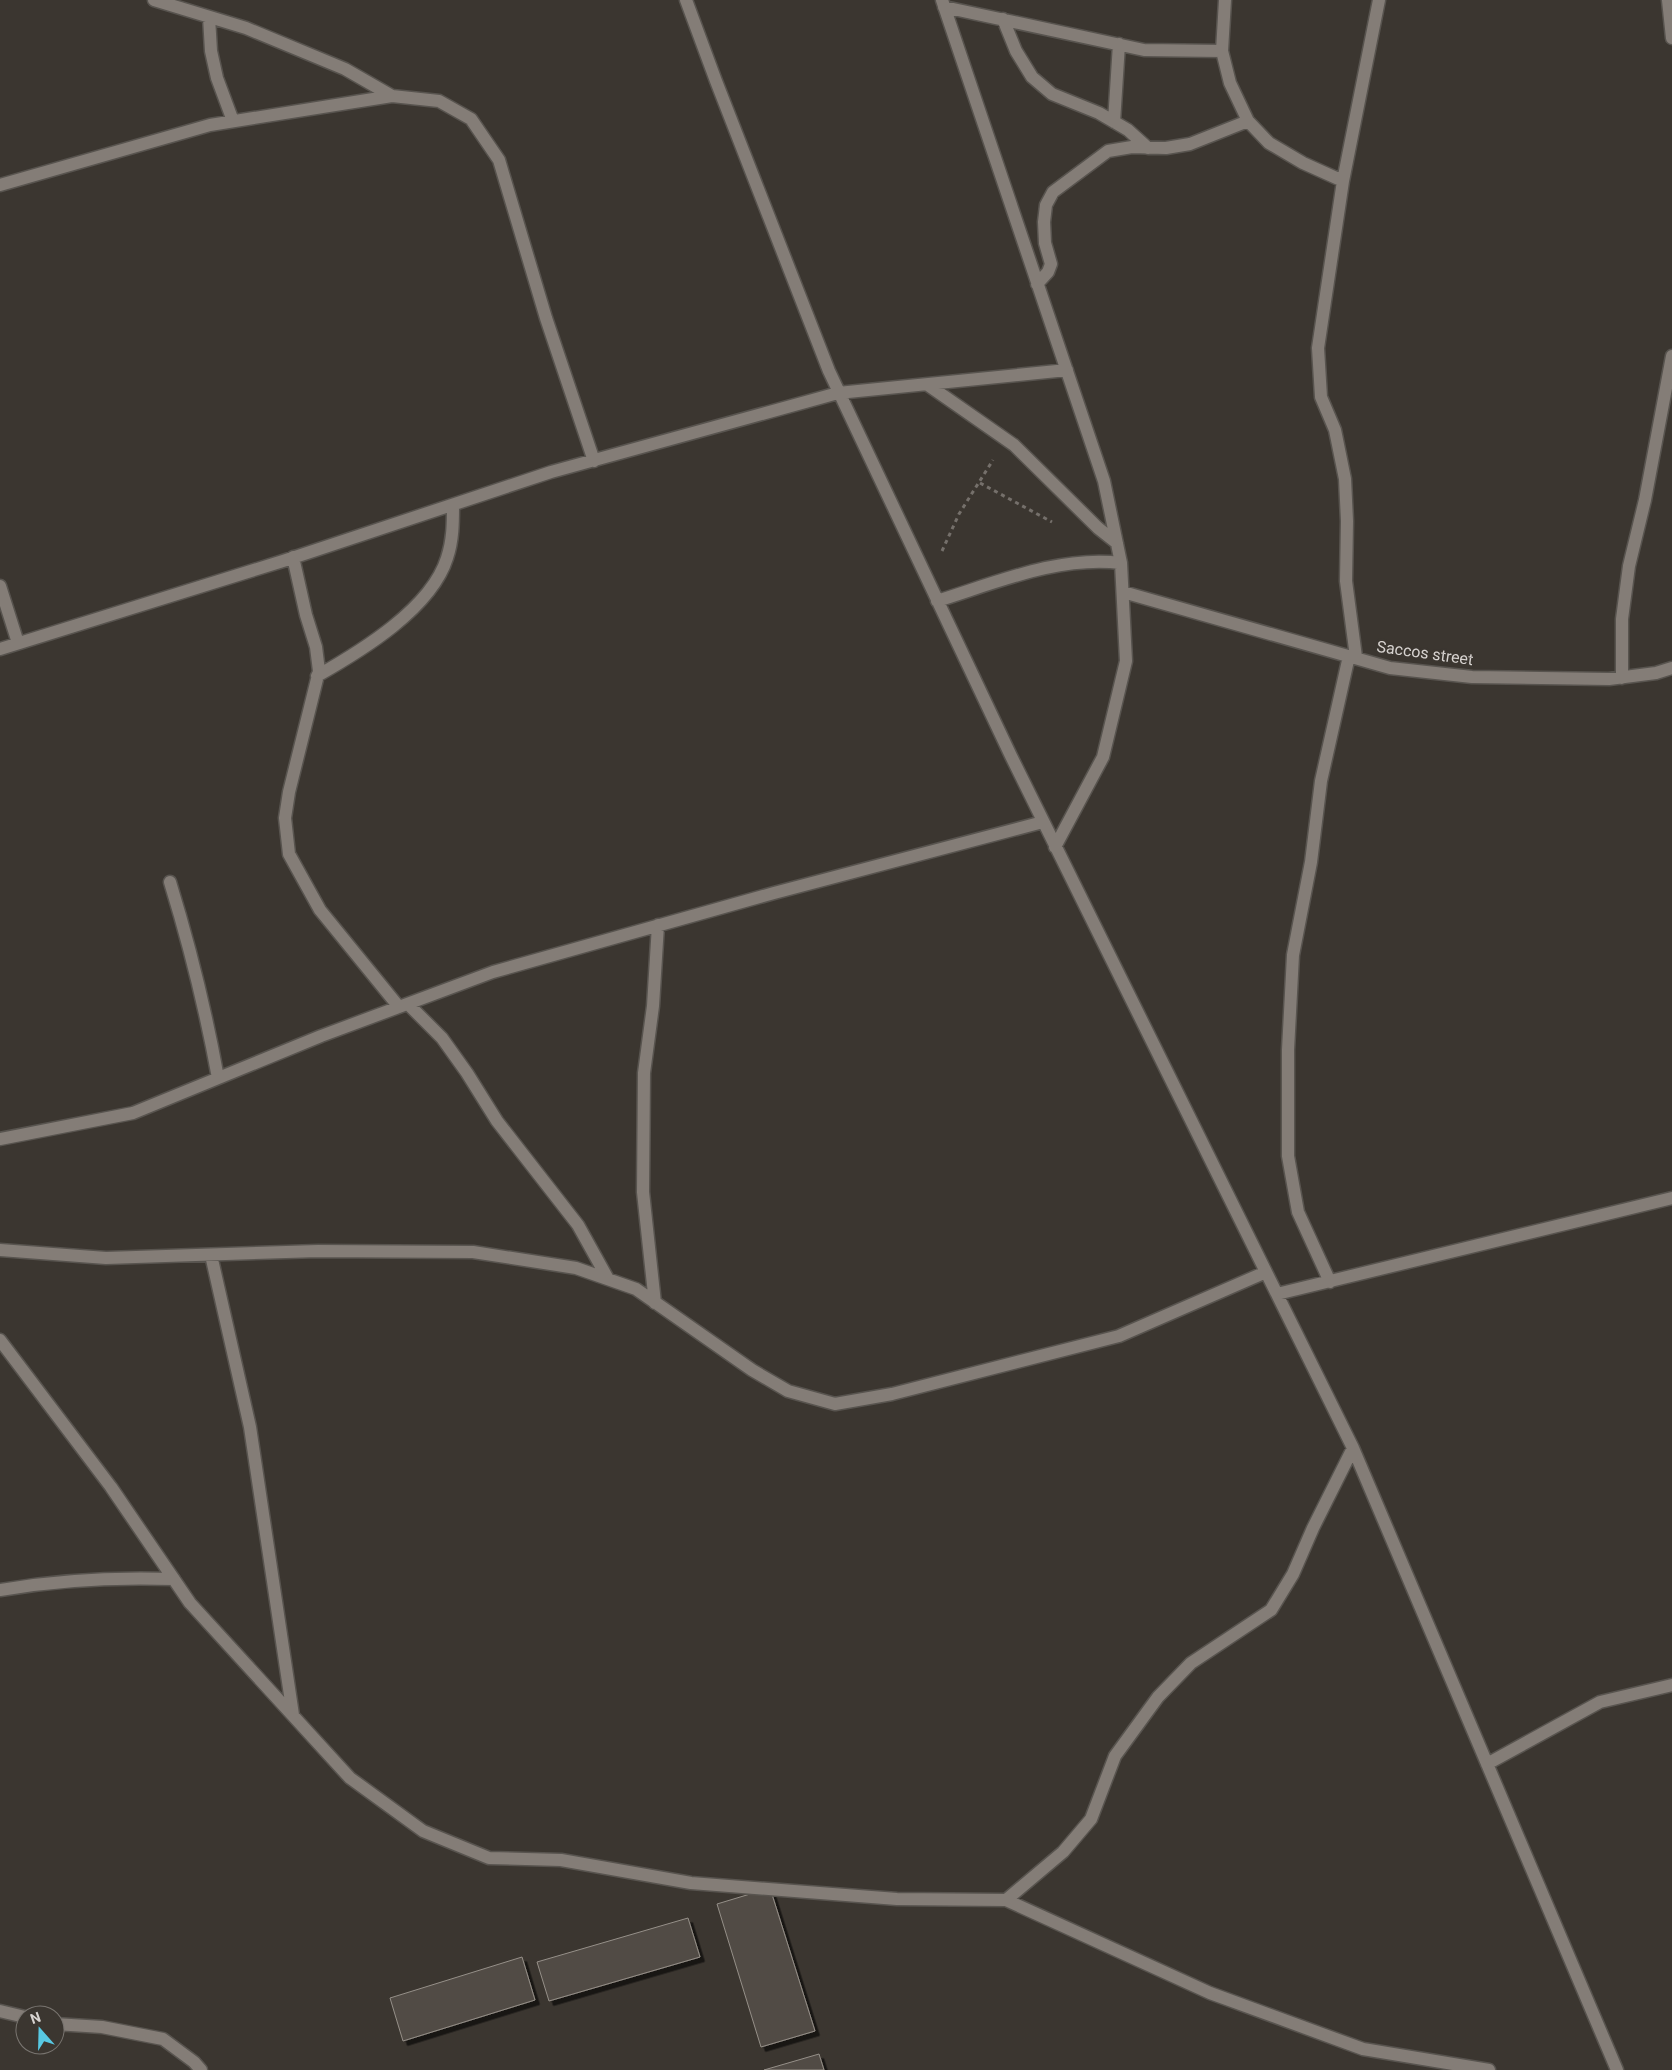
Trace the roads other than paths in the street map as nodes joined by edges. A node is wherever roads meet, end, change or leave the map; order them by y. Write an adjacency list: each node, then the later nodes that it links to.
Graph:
1 (154, 0): 7 (street)
2 (686, 0): 23 (street)
3 (1225, 0): 11 (street)
4 (1379, 0): 17 (street)
5 (1668, 0): 9 (street)
6 (943, 3): 8 (street); 19 (street)
7 (209, 17): 12 (street); 13 (street)
8 (1003, 19): 10 (street); 15 (street)
9 (1672, 38)
10 (1118, 44): 11 (street); 15 (street)
11 (1222, 51): 14 (street)
12 (392, 96): 13 (street); 24 (street)
13 (233, 121): 18 (street)
14 (1248, 121): 16 (street); 17 (street)
15 (1114, 122): 16 (street)
16 (1148, 148): 19 (street)
17 (1343, 181): 34 (street)
18 (0, 185)
19 (1038, 284): 21 (street)
20 (1672, 356): 37 (street)
21 (1067, 370): 22 (street); 26 (street)
22 (928, 385): 23 (street); 26 (street)
23 (838, 393): 24 (street); 31 (street)
24 (594, 461): 25 (street)
25 (453, 504): 27 (street); 36 (street)
26 (1117, 543): 28 (street)
27 (293, 557): 32 (street); 36 (street)
28 (1122, 563): 30 (street); 31 (street)
29 (0, 586): 32 (street)
30 (1123, 592): 34 (street, Saccos street); 39 (street)
31 (937, 601): 38 (street)
32 (18, 643): 33 (street)
33 (0, 649)
34 (1353, 656): 37 (street, Saccos street); 50 (street)
35 (1672, 668): 37 (street, Saccos street)
36 (317, 676): 42 (street)
37 (1622, 678)
38 (1043, 822): 39 (street); 41 (street)
39 (1056, 847): 48 (street)
40 (170, 882): 43 (street)
41 (658, 926): 42 (street); 52 (street)
42 (404, 1006): 43 (street); 49 (street)
43 (218, 1078): 44 (street)
44 (0, 1139)
45 (1672, 1198): 50 (street)
46 (0, 1250): 47 (street)
47 (211, 1255): 49 (street); 58 (street)
48 (1266, 1272): 51 (street); 52 (street)
49 (608, 1279): 52 (street)
50 (1330, 1282): 51 (street)
51 (1277, 1294): 54 (street)
52 (655, 1303)
53 (0, 1340): 55 (street)
54 (1353, 1448): 59 (street); 60 (street)
55 (174, 1579): 56 (street); 58 (street)
56 (0, 1590)
57 (1672, 1685): 59 (street)
58 (293, 1715): 60 (street)
59 (1487, 1764): 66 (street)
60 (1006, 1900): 65 (street)
61 (0, 2011): 62 (street)
62 (15, 2015)
63 (65, 2025): 64 (street)
64 (201, 2070)
65 (1489, 2070)
66 (1617, 2070)

